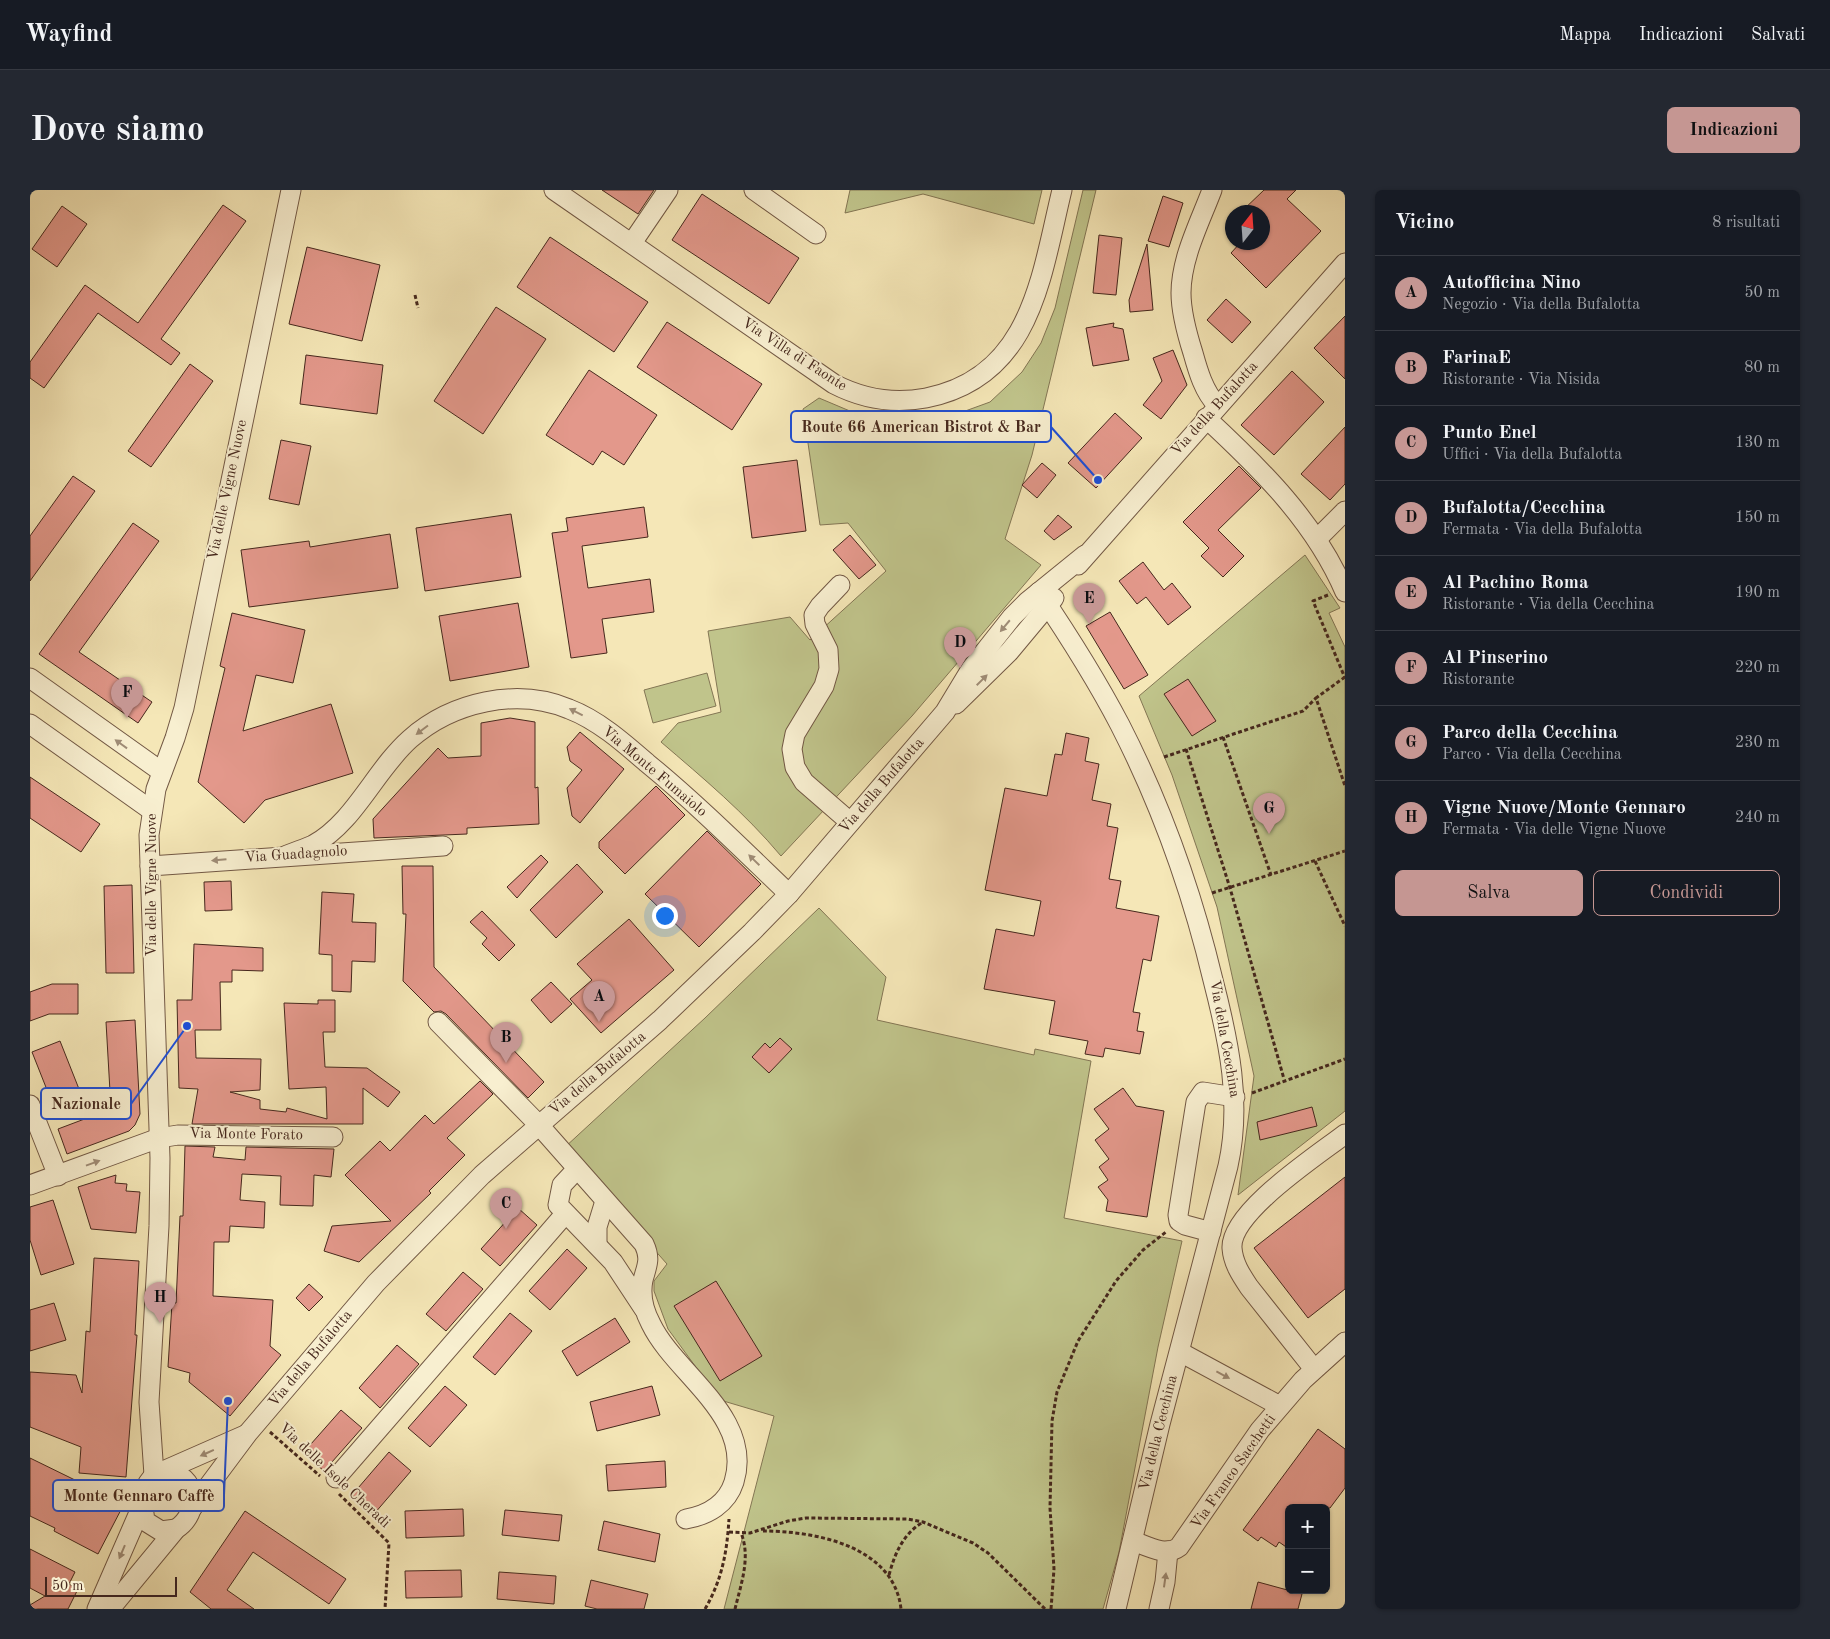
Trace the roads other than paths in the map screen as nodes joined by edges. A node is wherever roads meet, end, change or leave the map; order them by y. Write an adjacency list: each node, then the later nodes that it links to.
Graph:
1 (291, 190): 18 (street, Via delle Vigne Nuove)
2 (554, 190): 8 (street, Via Villa di Faonte)
3 (668, 190): 8 (street)
4 (754, 190): 7 (street)
5 (1062, 190): 8 (street, Via Villa di Faonte)
6 (1212, 190): 10 (street)
7 (816, 234)
8 (632, 243)
9 (1345, 263): 10 (street, Via della Bufalotta)
10 (1212, 412): 12 (street); 15 (street, Via della Bufalotta)
11 (1345, 511): 12 (street)
12 (1317, 539): 14 (street)
13 (840, 585): 20 (street)
14 (1337, 593)
15 (1044, 599): 20 (street, Via della Bufalotta); 26 (street, Via della Cecchina)
16 (30, 678): 18 (street, one-way to 16)
17 (30, 724): 19 (street)
18 (162, 772): 19 (street, Via delle Vigne Nuove)
19 (151, 810): 23 (street, Via delle Vigne Nuove)
20 (850, 822): 24 (street, Via della Bufalotta)
21 (443, 846): 22 (street, Via Guadagnolo)
22 (285, 856): 23 (street, Via Guadagnolo, one-way to 23); 24 (street, Via Monte Fumaiolo, one-way to 22)
23 (150, 866): 31 (street, Via delle Vigne Nuove)
24 (789, 894): 28 (street, Via della Bufalotta)
25 (438, 1022): 28 (street)
26 (1243, 1095): 37 (street, Via della Cecchina); 37 (street)
27 (30, 1105): 33 (street)
28 (538, 1124): 32 (street); 44 (street, Via della Bufalotta)
29 (1345, 1134): 42 (street)
30 (333, 1137): 31 (street, Via Monte Forato)
31 (159, 1138): 33 (street, Via Monte Forato, one-way to 31); 45 (street, Via delle Vigne Nuove)
32 (577, 1169): 35 (street); 36 (street)
33 (58, 1176): 34 (street, Via Monte Forato)
34 (30, 1185)
35 (605, 1201): 38 (street); 39 (street)
36 (565, 1214): 38 (street); 46 (street)
37 (1211, 1232): 41 (street, Via della Cecchina)
38 (597, 1244): 39 (street)
39 (646, 1312): 49 (street)
40 (1345, 1342): 42 (street, Via Franco Sacchetti)
41 (1180, 1352): 43 (street, one-way to 43); 51 (street, Via della Cecchina)
42 (1314, 1369): 43 (street, Via Franco Sacchetti)
43 (1280, 1406): 52 (street, Via Franco Sacchetti)
44 (254, 1427): 45 (street, one-way to 45); 48 (street, Via della Bufalotta)
45 (159, 1473): 47 (street); 48 (street)
46 (331, 1482)
47 (141, 1508): 50 (street); 54 (street, one-way to 54)
48 (192, 1508): 50 (street)
49 (686, 1519)
50 (176, 1530): 55 (street)
51 (1133, 1541): 52 (street); 53 (street, Via della Cecchina)
52 (1168, 1551): 56 (street, one-way to 52)
53 (1117, 1605)
54 (97, 1609)
55 (110, 1609)
56 (1159, 1609)

